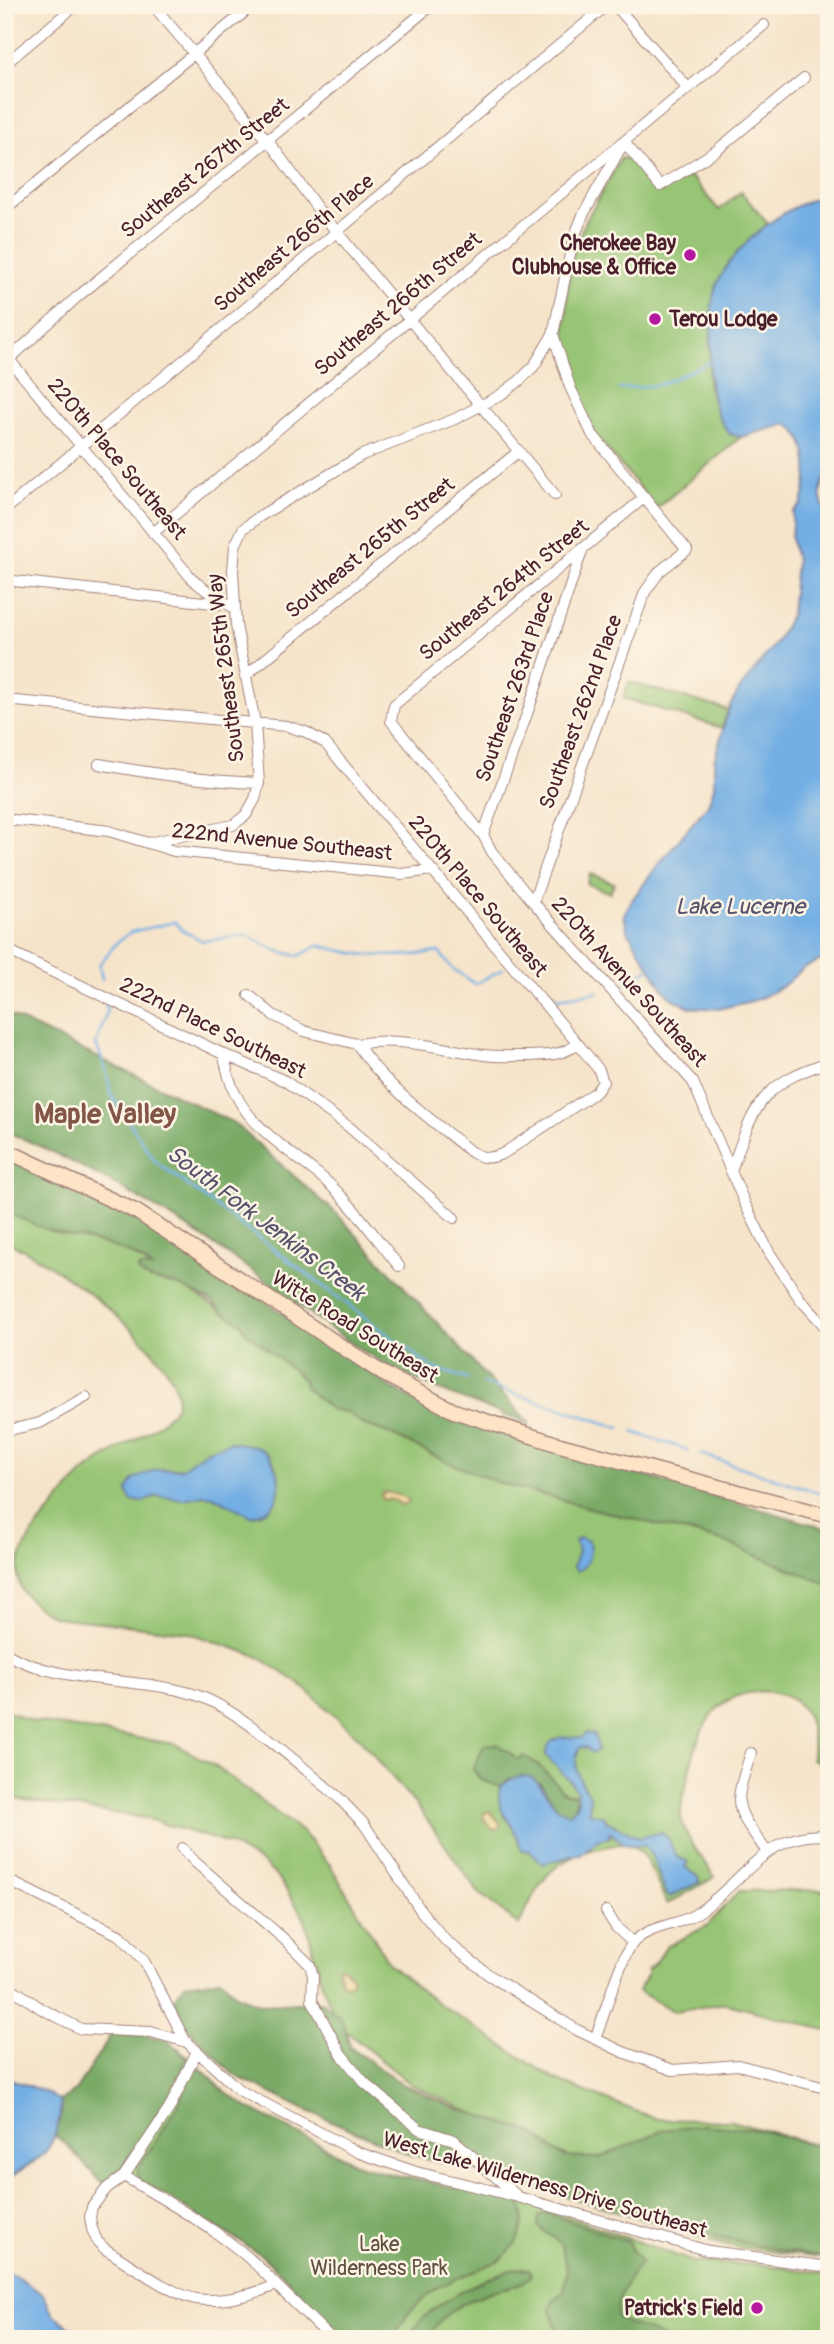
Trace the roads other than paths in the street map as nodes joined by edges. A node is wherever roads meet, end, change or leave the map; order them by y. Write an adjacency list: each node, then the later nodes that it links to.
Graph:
1 (76, 5): 9 (street)
2 (153, 5): 8 (street)
3 (253, 5): 8 (street)
4 (432, 5): 12 (street, Southeast 267th Street)
5 (607, 5): 15 (street, Southeast 266th Place)
6 (615, 5): 11 (street)
7 (764, 25): 11 (street, Southeast 266th Street)
8 (194, 54): 12 (street); 14 (street)
9 (5, 64)
10 (804, 78): 13 (street)
11 (688, 88): 13 (street, Southeast 266th Street)
12 (268, 142): 15 (street); 18 (street, Southeast 267th Street)
13 (624, 142): 16 (street, Southeast 266th Street); 17 (street, Southeast 265th Way)
14 (5, 209)
15 (336, 231): 16 (street); 20 (street, Southeast 266th Place)
16 (409, 320): 19 (street); 25 (street, Southeast 266th Street)
17 (553, 334): 19 (street, Southeast 265th Way); 23 (street)
18 (6, 360): 20 (street, 220th Place Southeast)
19 (481, 406): 21 (street); 28 (street, Southeast 265th Way)
20 (83, 447): 24 (street, Southeast 266th Place); 25 (street, 220th Place Southeast)
21 (519, 451): 22 (street); 29 (street, Southeast 265th Street)
22 (555, 495)
23 (645, 497): 26 (street, Southeast 264th Street); 39 (street, Southeast 262nd Place)
24 (5, 510)
25 (153, 533): 28 (street, 220th Place Southeast)
26 (582, 551): 31 (street, Southeast 264th Street); 36 (street, Southeast 263rd Place)
27 (5, 580): 28 (street)
28 (235, 608): 29 (street, Southeast 265th Way)
29 (245, 676): 32 (street, Southeast 265th Way)
30 (5, 700): 32 (street)
31 (390, 714): 36 (street, 220th Avenue Southeast)
32 (255, 723): 34 (street, Southeast 265th Way); 38 (street, 220th Place Southeast)
33 (99, 764): 34 (street)
34 (259, 783): 37 (street, Southeast 265th Way)
35 (5, 819): 37 (street, 222nd Avenue Southeast)
36 (483, 835): 39 (street, 220th Avenue Southeast)
37 (148, 843): 38 (street, 222nd Avenue Southeast)
38 (432, 870): 43 (street, 220th Place Southeast)
39 (533, 902): 47 (street, 220th Avenue Southeast)
40 (5, 949): 44 (street, 222nd Place Southeast)
41 (249, 995): 42 (street)
42 (357, 1044): 43 (street); 43 (street, 220th Place Southeast)
43 (578, 1044)
44 (223, 1054): 48 (street, 222nd Place Southeast); 49 (street)
45 (829, 1062): 47 (street)
46 (5, 1150): 53 (street, Witte Road Southeast)
47 (731, 1171): 50 (street, 220th Avenue Southeast)
48 (454, 1218)
49 (399, 1266)
50 (829, 1331)
51 (86, 1397): 52 (street)
52 (5, 1431)
53 (829, 1516)
54 (5, 1653): 63 (street)
55 (751, 1753): 58 (street)
56 (829, 1836): 58 (street)
57 (182, 1848): 68 (street)
58 (767, 1852): 61 (street)
59 (5, 1879): 64 (street)
60 (606, 1911): 61 (street)
61 (632, 1943): 63 (street)
62 (5, 1984): 64 (street, West Lake Wilderness Drive Southeast)
63 (596, 2039): 66 (street)
64 (187, 2042): 65 (street, West Lake Wilderness Drive Southeast)
65 (197, 2051): 67 (street); 68 (street, West Lake Wilderness Drive Southeast)
66 (829, 2089)
67 (124, 2176): 70 (street); 70 (street)
68 (519, 2197): 69 (street, West Lake Wilderness Drive Southeast)
69 (829, 2267)
70 (276, 2284): 71 (street)
71 (332, 2339)

